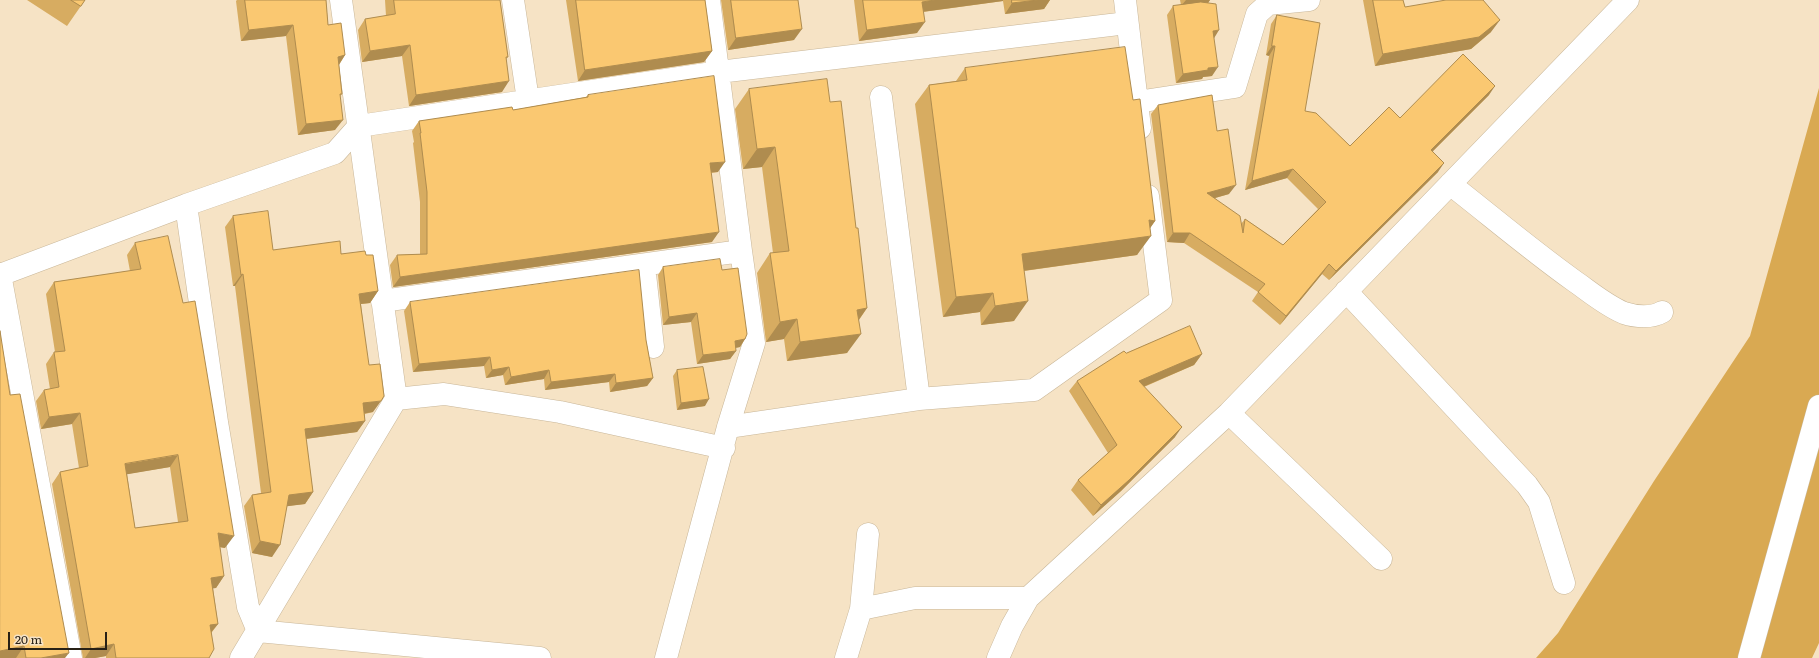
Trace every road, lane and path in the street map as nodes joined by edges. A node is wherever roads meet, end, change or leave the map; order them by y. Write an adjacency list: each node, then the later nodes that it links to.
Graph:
1 (341, 0): 12 (street)
2 (513, 0): 10 (street)
3 (709, 0): 8 (street)
4 (1125, 0): 7 (street)
5 (1309, 0): 11 (street)
6 (1628, 0): 15 (street)
7 (1128, 23): 8 (street); 11 (street)
8 (719, 72): 10 (street); 17 (street)
9 (881, 97): 25 (street)
10 (528, 100): 12 (street)
11 (1137, 102): 13 (street)
12 (359, 126): 16 (street); 21 (street)
13 (1143, 150)
14 (1146, 173): 25 (street)
15 (1450, 184): 20 (street); 22 (street)
16 (186, 205): 19 (street); 34 (street)
17 (741, 251): 18 (street); 28 (street)
18 (644, 264): 21 (street); 23 (street)
19 (0, 275): 35 (street)
20 (1346, 291): 27 (street); 31 (street)
21 (382, 301): 24 (street)
22 (1662, 312)
23 (653, 347)
24 (396, 399): 28 (street); 34 (street)
25 (919, 399): 28 (street)
26 (1819, 406): 41 (street)
27 (1229, 413): 30 (street); 32 (street)
28 (726, 437): 38 (street)
29 (868, 534): 33 (street)
30 (1381, 559)
31 (1564, 584)
32 (1028, 598): 33 (street); 40 (street)
33 (861, 609): 39 (street)
34 (258, 631): 36 (street); 37 (street)
35 (71, 658)
36 (241, 658)
37 (540, 658)
38 (666, 658)
39 (846, 658)
40 (998, 658)
41 (1749, 658)

